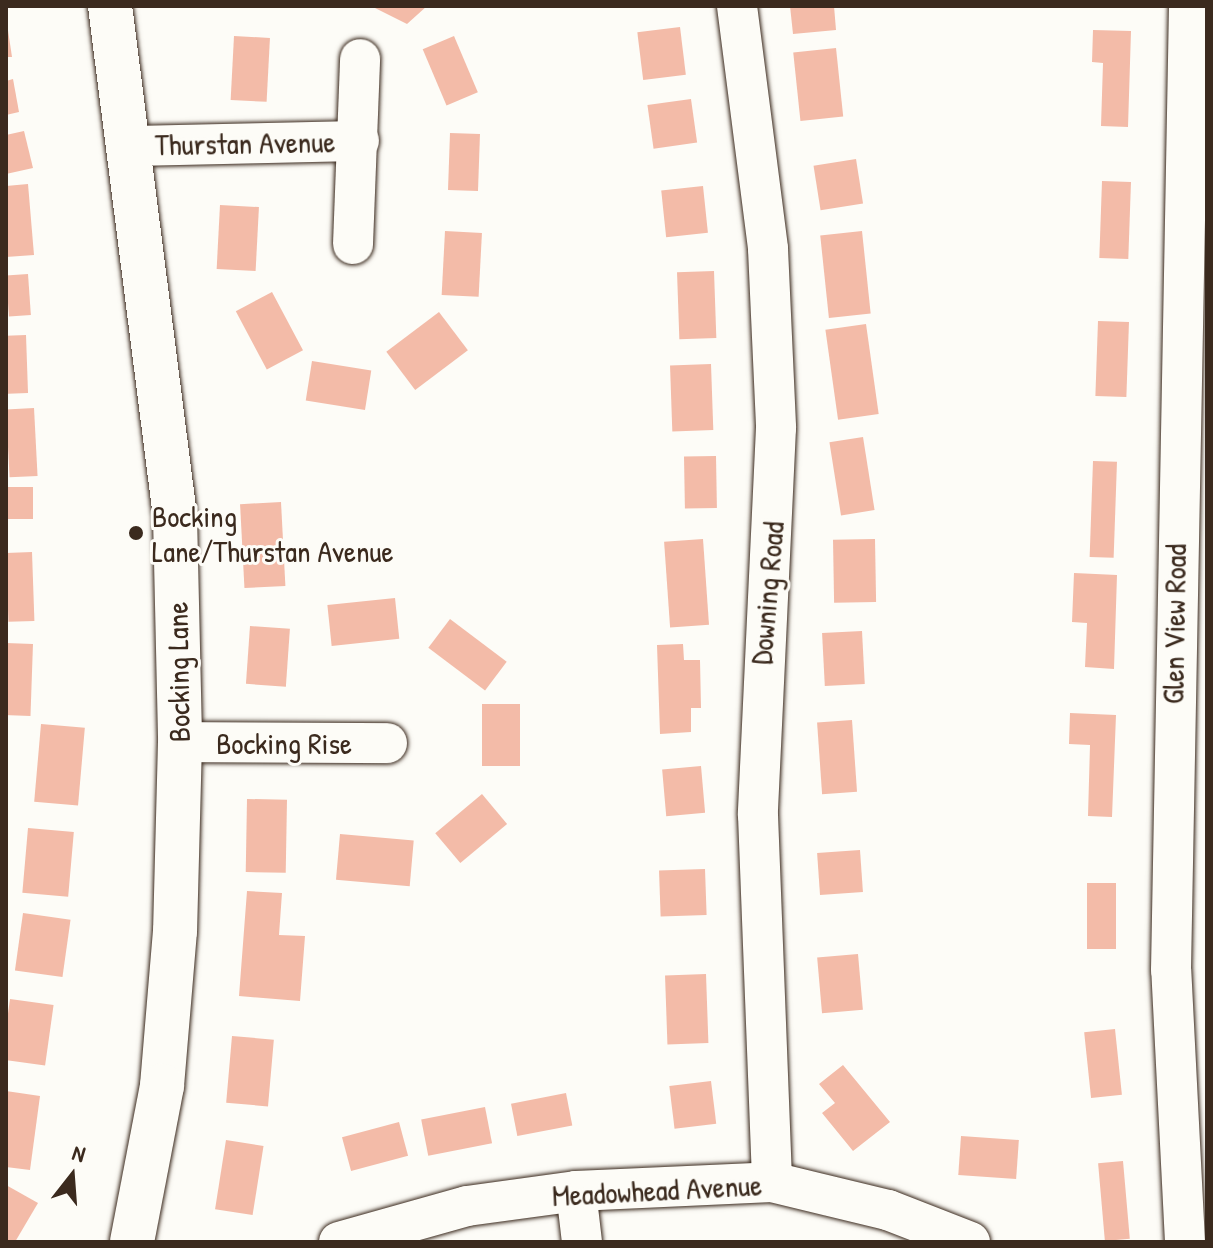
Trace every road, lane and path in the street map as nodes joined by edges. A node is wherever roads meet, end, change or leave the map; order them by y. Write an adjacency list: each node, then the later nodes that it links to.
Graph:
1 (110, 6): 6 (street, Bocking Lane)
2 (737, 6): 10 (street, Downing Road)
3 (1189, 6): 16 (street, Glen View Road)
4 (360, 59): 5 (street, Thurstan Avenue)
5 (359, 141): 6 (street, Thurstan Avenue); 7 (street, Thurstan Avenue)
6 (132, 146): 8 (street, Bocking Lane)
7 (353, 244)
8 (180, 742): 9 (street, Bocking Rise); 12 (street, Bocking Lane)
9 (387, 743)
10 (772, 1182): 11 (street, Meadowhead Avenue); 15 (street, Meadowhead Avenue)
11 (576, 1191): 13 (street, Meadowhead Avenue); 14 (street)
12 (132, 1242)
13 (339, 1242)
14 (582, 1242)
15 (970, 1242)
16 (1185, 1242)

